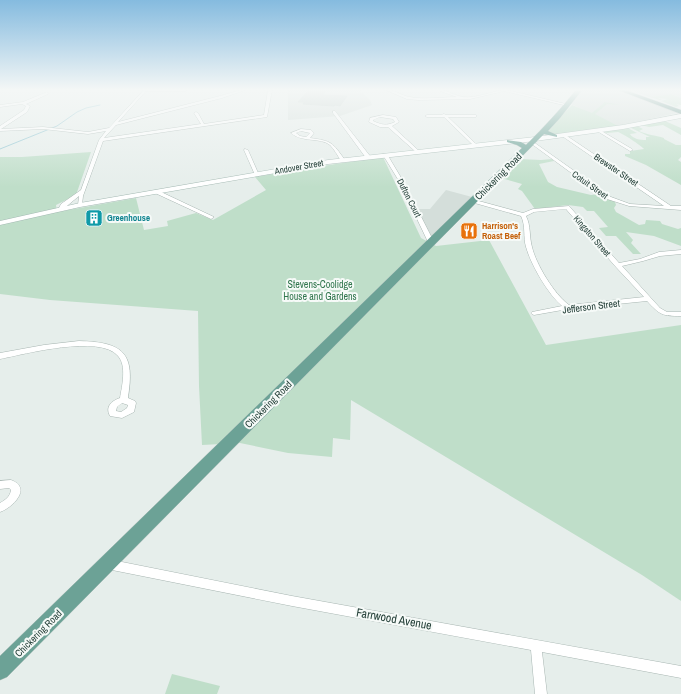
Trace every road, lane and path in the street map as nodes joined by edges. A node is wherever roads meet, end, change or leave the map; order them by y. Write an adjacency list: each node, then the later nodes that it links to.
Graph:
1 (9, 122): 14 (street)
2 (121, 122): 11 (street)
3 (201, 122): 12 (street)
4 (221, 122): 12 (street)
5 (342, 122): 30 (street)
6 (372, 122): 13 (street)
7 (396, 122): 13 (street)
8 (451, 122): 25 (street)
9 (551, 122): 17 (main road)
10 (640, 122): 16 (main road, Andover Street)
11 (115, 124): 15 (street)
12 (203, 125): 21 (street)
13 (389, 126): 28 (street)
14 (0, 129): 18 (street)
15 (110, 129): 18 (street); 21 (street)
16 (598, 130): 19 (main road, Andover Street); 27 (street)
17 (542, 132): 20 (main road); 24 (main road)
18 (88, 133): 21 (street)
19 (563, 135): 20 (main road, Andover Street); 39 (street, Brewster Street)
20 (556, 136): 24 (main road, Andover Street)
21 (102, 138): 33 (street)
22 (307, 138): 31 (street)
23 (509, 141): 24 (main road, Andover Street); 24 (main road); 25 (main road, Andover Street)
24 (531, 143): 37 (main road, Chickering Road); 39 (street, Cotuit Street)
25 (475, 145): 28 (main road, Andover Street)
26 (246, 150): 32 (street)
27 (631, 150)
28 (417, 152): 29 (main road, Andover Street)
29 (385, 155): 30 (main road, Andover Street); 45 (street, Dufton Court)
30 (368, 157): 31 (main road, Andover Street)
31 (343, 160): 32 (main road, Andover Street)
32 (256, 175): 34 (main road, Andover Street)
33 (84, 190): 38 (street); 40 (street)
34 (171, 190): 35 (main road, Andover Street); 36 (street)
35 (157, 192): 36 (street); 38 (main road, Andover Street)
36 (169, 198): 43 (street)
37 (473, 201): 42 (street); 45 (main road, Chickering Road)
38 (80, 205): 40 (main road, Andover Street)
39 (669, 207): 41 (street, Cotuit Street)
40 (62, 208): 44 (main road, Andover Street)
41 (681, 208)
42 (523, 215): 47 (street, Kingston Street); 49 (street)
43 (211, 217)
44 (0, 223)
45 (431, 242): 56 (main road, Chickering Road)
46 (681, 252): 47 (street, Kingston Street)
47 (617, 265): 48 (street, Kingston Street)
48 (648, 299): 49 (street, Jefferson Street); 51 (street, Kingston Street)
49 (568, 307): 50 (street, Jefferson Street)
50 (534, 313)
51 (681, 314)
52 (0, 356): 53 (street)
53 (124, 400)
54 (0, 485): 55 (street)
55 (0, 508)
56 (107, 564): 57 (street, Farrwood Avenue); 58 (main road, Chickering Road)
57 (536, 645): 59 (street, Farrwood Avenue); 60 (street)
58 (0, 670)
59 (681, 672)
60 (541, 694)

